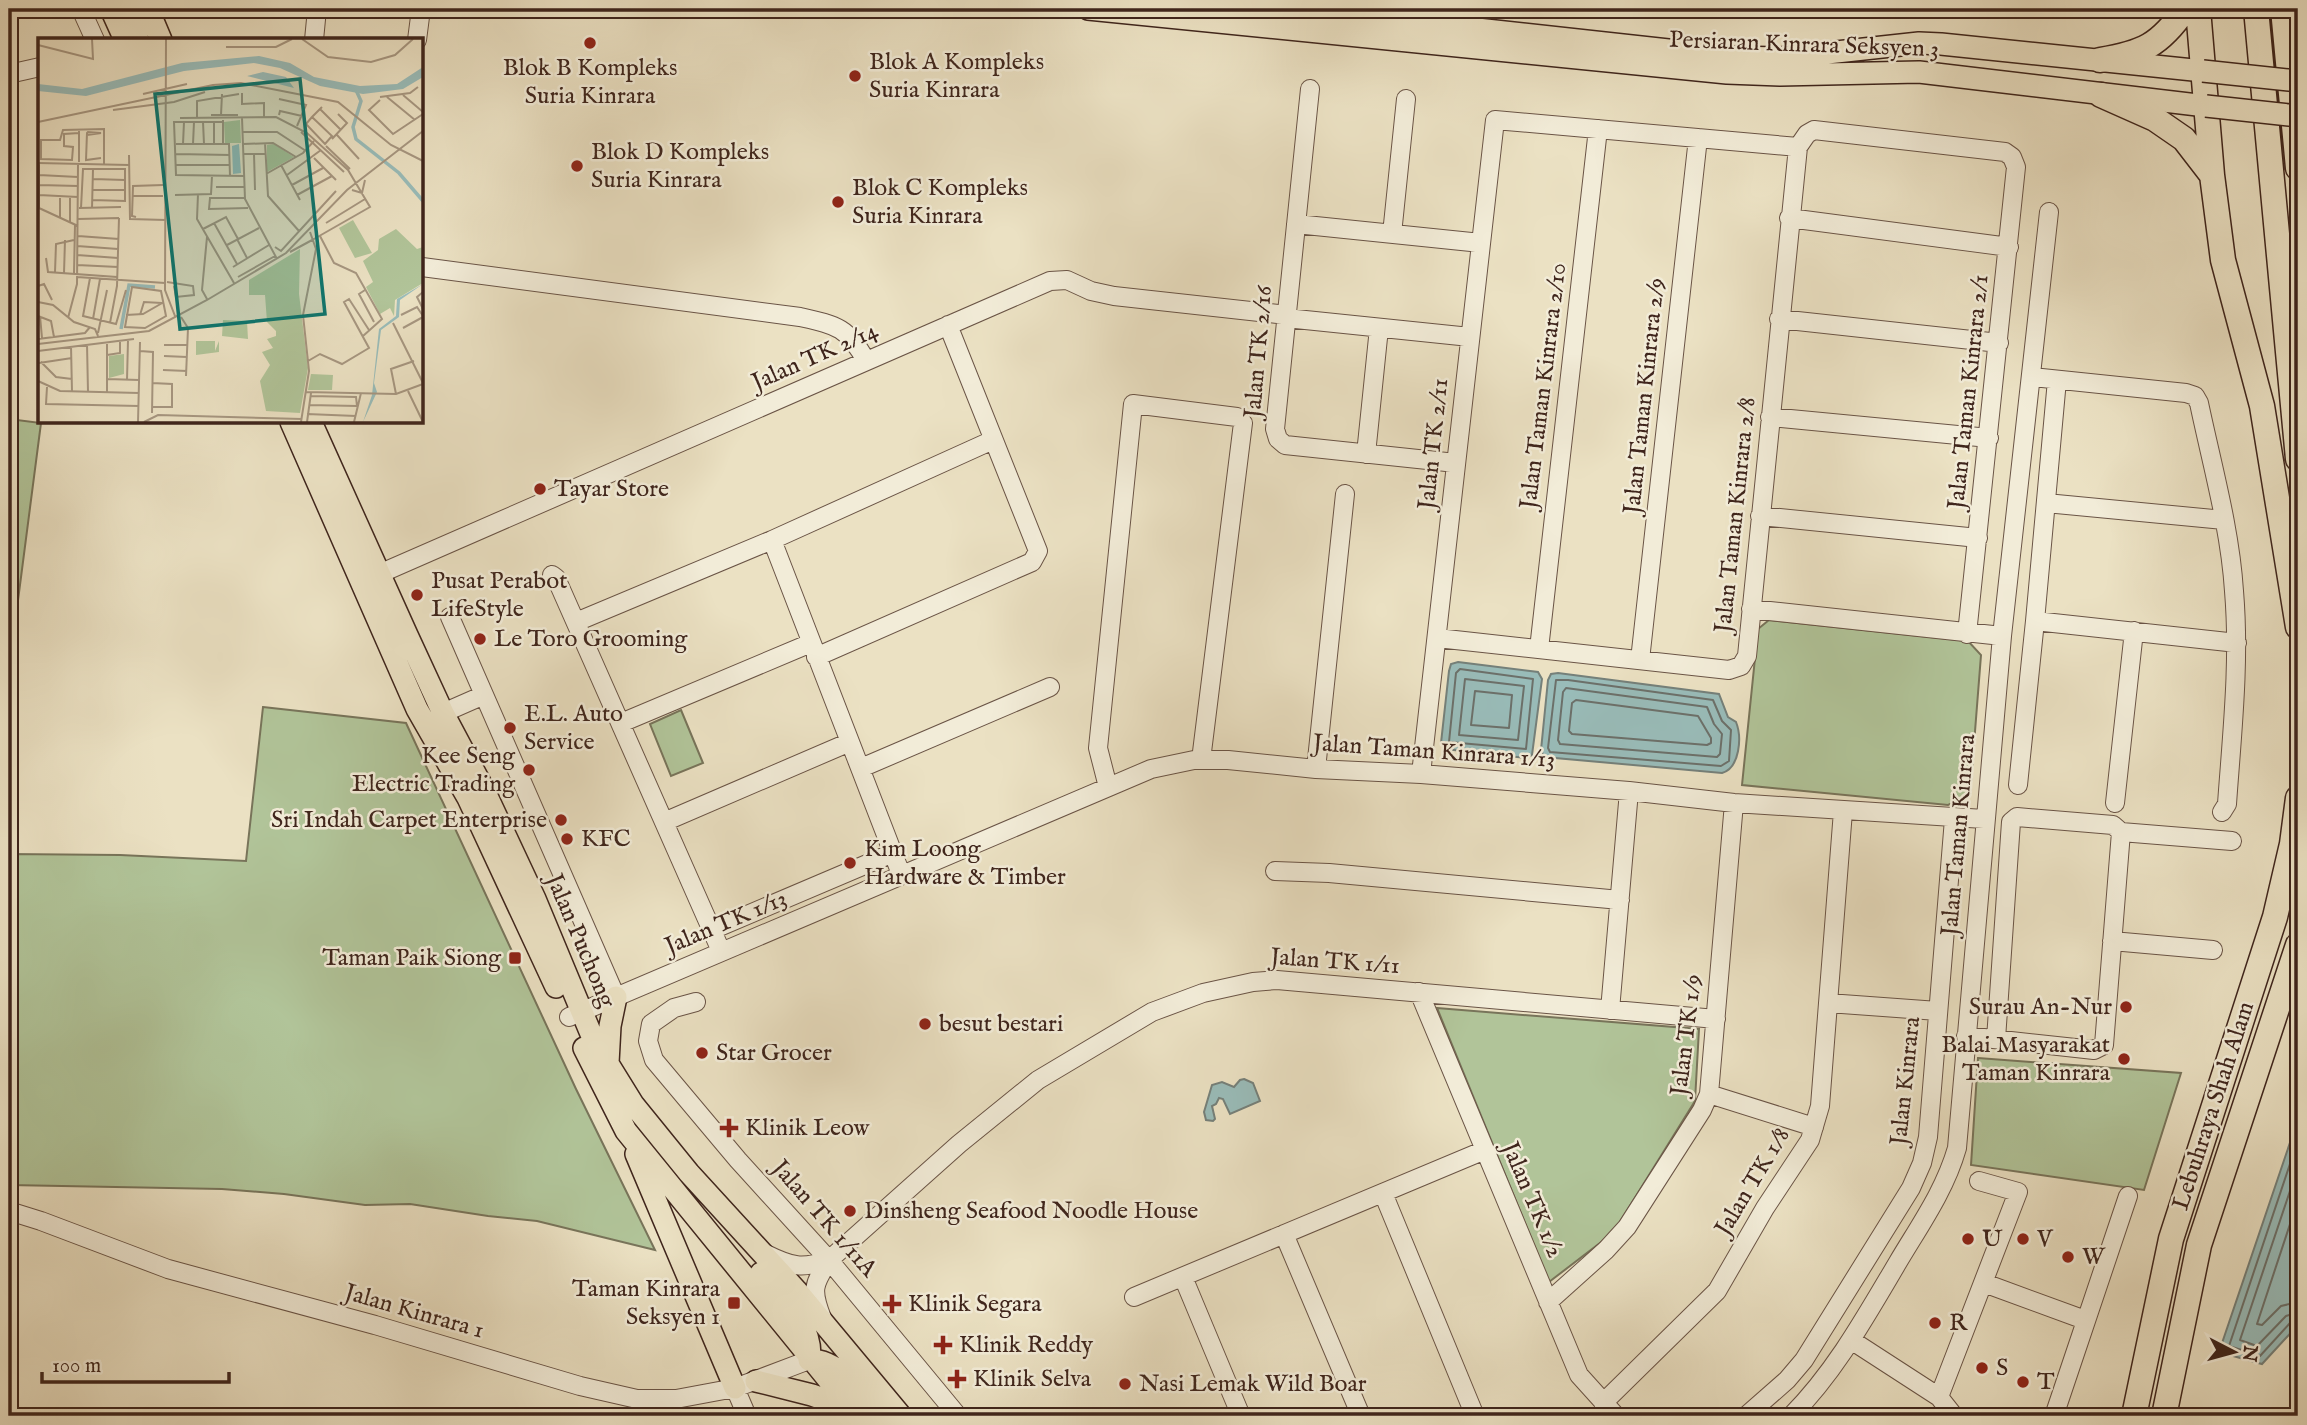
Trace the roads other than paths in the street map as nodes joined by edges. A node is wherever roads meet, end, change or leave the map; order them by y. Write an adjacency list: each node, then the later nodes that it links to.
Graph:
1 (82, 9): 15 (street)
2 (148, 9): 18 (main road)
3 (164, 9): 19 (main road)
4 (317, 9): 20 (street)
5 (421, 9): 21 (street)
6 (1088, 9): 13 (main road, Persiaran Kinrara Seksyen 3)
7 (1130, 9): 13 (main road)
8 (1295, 9): 22 (main road, Persiaran Kinrara Seksyen 3)
9 (2185, 9): 22 (highway)
10 (2198, 9): 24 (highway)
11 (2256, 9): 59 (highway)
12 (2283, 9): 35 (highway)
13 (1168, 16): 28 (main road, Persiaran Kinrara Seksyen 3)
14 (121, 21): 16 (street); 17 (main road)
15 (94, 38)
16 (98, 38)
17 (136, 38)
18 (162, 38)
19 (163, 38)
20 (314, 38)
21 (417, 38)
22 (2100, 60): 24 (main road, Persiaran Kinrara Seksyen 3)
23 (38, 67): 25 (street)
24 (2203, 71): 26 (main road, Persiaran Kinrara Seksyen 3, bridge); 30 (highway)
25 (9, 74)
26 (2298, 81)
27 (1310, 89): 39 (street, Jalan TK 2/16)
28 (2101, 95): 30 (main road, Persiaran Kinrara Seksyen 3); 36 (highway)
29 (1406, 99): 40 (street)
30 (2206, 106): 31 (main road, Persiaran Kinrara Seksyen 3, bridge); 36 (highway)
31 (2298, 116)
32 (1598, 129): 33 (street); 41 (street, Jalan TK 2/11); 79 (street, Jalan Taman Kinrara 2/10)
33 (1698, 138): 34 (street); 81 (street, Jalan Taman Kinrara 2/9)
34 (1798, 147): 38 (street, Jalan Taman Kinrara 2/8); 42 (street, Jalan Taman Kinrara 2/1)
35 (2298, 168)
36 (2212, 175): 73 (highway)
37 (2049, 212): 51 (street, Jalan Taman Kinrara)
38 (1790, 218): 42 (street); 45 (street, Jalan Taman Kinrara 2/8)
39 (1296, 224): 40 (street); 44 (street, Jalan TK 2/16)
40 (1392, 234): 41 (street)
41 (1481, 243): 48 (street, Jalan TK 2/11)
42 (2010, 247): 49 (street, Jalan Taman Kinrara 2/1)
43 (424, 267): 50 (street)
44 (1286, 316): 46 (street, Jalan TK 2/14); 47 (street, Jalan TK 2/14); 58 (street, Jalan TK 2/16)
45 (1779, 319): 49 (street); 53 (street, Jalan Taman Kinrara 2/8)
46 (948, 325): 50 (street, Jalan TK 2/14); 57 (street)
47 (1379, 328): 48 (street, Jalan TK 2/14); 58 (street)
48 (1470, 337): 60 (street, Jalan TK 2/11)
49 (1999, 343): 56 (street, Jalan Taman Kinrara 2/1)
50 (866, 361): 67 (street, Jalan TK 2/14)
51 (2032, 377): 52 (street); 76 (street, Jalan Taman Kinrara)
52 (2057, 380): 62 (street); 64 (street)
53 (1770, 418): 56 (street); 63 (street, Jalan Taman Kinrara 2/8)
54 (292, 424): 121 (main road, Jalan Puchong)
55 (313, 424): 67 (main road, Jalan Puchong)
56 (1989, 438): 65 (street, Jalan Taman Kinrara 2/1)
57 (993, 440): 66 (street); 80 (street)
58 (1366, 454): 60 (street, Jalan TK 2/16)
59 (2298, 459)
60 (1456, 463): 77 (street, Jalan TK 2/11)
61 (1345, 494): 89 (street)
62 (2046, 502): 64 (street); 71 (street)
63 (1760, 516): 65 (street); 69 (street, Jalan Taman Kinrara 2/8)
64 (2224, 520): 78 (street)
65 (1978, 538): 75 (street, Jalan Taman Kinrara 2/1)
66 (772, 540): 72 (street); 80 (street)
67 (379, 575): 84 (main road, Jalan Puchong)
68 (552, 575): 72 (street)
69 (1751, 609): 75 (street); 81 (street, Jalan Taman Kinrara 2/8)
70 (450, 617): 83 (street)
71 (2035, 621): 74 (street); 91 (street)
72 (576, 622): 85 (street)
73 (2298, 627)
74 (2134, 631): 78 (street); 96 (street)
75 (1967, 634): 76 (street)
76 (2002, 636): 100 (street, Jalan Taman Kinrara)
77 (1437, 638): 79 (street, Jalan Taman Kinrara 2/8); 90 (street, Jalan TK 2/11)
78 (2236, 643): 98 (street)
79 (1539, 649): 81 (street, Jalan Taman Kinrara 2/8)
80 (813, 650): 85 (street); 86 (street)
81 (1640, 660)
82 (1050, 687): 88 (street)
83 (484, 695): 84 (street); 115 (street)
84 (443, 713): 121 (main road, Jalan Puchong)
85 (621, 723): 101 (street)
86 (850, 742): 88 (street); 101 (street)
87 (1201, 760): 89 (street, Jalan Taman Kinrara 1/13); 92 (street, Jalan Taman Kinrara 1/13); 92 (street)
88 (861, 768): 104 (street)
89 (1316, 769): 90 (street, Jalan Taman Kinrara 1/13)
90 (1421, 775): 93 (street, Jalan Taman Kinrara 1/13)
91 (2018, 785)
92 (1108, 787): 106 (street, Jalan Taman Kinrara 1/13)
93 (1629, 791): 95 (street, Jalan Taman Kinrara 1/13); 107 (street)
94 (2298, 798): 163 (highway, Lebuhraya Shah Alam)
95 (1734, 803): 97 (street, Jalan Taman Kinrara 1/13); 122 (street, Jalan TK 1/9)
96 (2115, 803)
97 (1843, 811): 99 (street, Jalan Taman Kinrara 1/13); 117 (street, Jalan TK 1/8)
98 (2222, 812)
99 (1954, 819): 100 (street, Jalan Taman Kinrara 1/13); 120 (street, Jalan Kinrara)
100 (1984, 819): 123 (street, Jalan Taman Kinrara)
101 (664, 822): 108 (street)
102 (2121, 832): 103 (street); 109 (street); 124 (street)
103 (2232, 841)
104 (893, 853): 106 (street); 108 (street)
105 (1275, 871): 107 (street)
106 (901, 874): 112 (street, Jalan TK 1/13)
107 (1620, 900): 119 (street)
108 (712, 930): 112 (street)
109 (2112, 941): 111 (street); 124 (street)
110 (2298, 945): 118 (highway, Lebuhraya Shah Alam)
111 (2213, 950)
112 (721, 951): 115 (street, Jalan TK 1/13)
113 (2298, 974): 118 (highway)
114 (1419, 992): 119 (street, Jalan TK 1/11); 130 (street, Jalan TK 1/2); 137 (street, Jalan TK 1/11)
115 (616, 997): 121 (street, Jalan TK 1/13); 125 (main road)
116 (696, 1002): 137 (street, Jalan TK 1/11A)
117 (1828, 1003): 120 (street); 128 (street, Jalan TK 1/8)
118 (2280, 1005): 164 (highway, Lebuhraya Shah Alam)
119 (1611, 1010): 122 (street, Jalan TK 1/11)
120 (1938, 1011): 159 (street, Jalan Kinrara)
121 (575, 1014): 125 (main road, Jalan Puchong); 129 (main road, Jalan Puchong)
122 (1716, 1019): 126 (street, Jalan TK 1/9)
123 (1966, 1036): 124 (street); 144 (street, Jalan Taman Kinrara)
124 (1996, 1039)
125 (608, 1063): 127 (main road, Jalan Puchong)
126 (1709, 1094): 128 (street); 141 (street, Jalan TK 1/9)
127 (633, 1104): 136 (main road, Jalan Puchong); 145 (main road)
128 (1814, 1127): 149 (street, Jalan TK 1/8)
129 (626, 1131): 145 (main road, Jalan Puchong); 147 (main road)
130 (1485, 1150): 132 (street); 141 (street, Jalan TK 1/2)
131 (1979, 1181): 139 (street)
132 (1383, 1192): 135 (street); 157 (street)
133 (2128, 1196): 142 (street)
134 (9, 1211): 147 (street, Jalan Kinrara 1)
135 (1284, 1234): 138 (street); 156 (street)
136 (761, 1252): 137 (street); 143 (main road, Jalan Puchong)
137 (829, 1260): 143 (street); 154 (street, Jalan TK 1/11A)
138 (1183, 1277): 140 (street); 155 (street)
139 (1984, 1283): 142 (street); 148 (street)
140 (1134, 1297)
141 (1548, 1303): 149 (street, Jalan TK 1/2)
142 (2085, 1320): 162 (street)
143 (824, 1323): 153 (main road, Jalan Puchong)
144 (1852, 1340): 148 (street); 160 (street, Jalan Taman Kinrara)
145 (810, 1360): 146 (street, Jalan Kinrara 1); 150 (main road, Jalan Puchong); 152 (main road)
146 (756, 1381): 147 (street, Jalan Kinrara 1); 150 (main road)
147 (735, 1388): 151 (street)
148 (1939, 1397): 161 (street)
149 (1603, 1403): 158 (street, Jalan TK 1/2)
150 (855, 1413)
151 (747, 1416)
152 (884, 1416)
153 (901, 1416)
154 (958, 1416)
155 (1241, 1416)
156 (1360, 1416)
157 (1475, 1416)
158 (1616, 1416)
159 (1746, 1416)
160 (1791, 1416)
161 (1954, 1416)
162 (2054, 1416)
163 (2134, 1416)
164 (2164, 1416)

